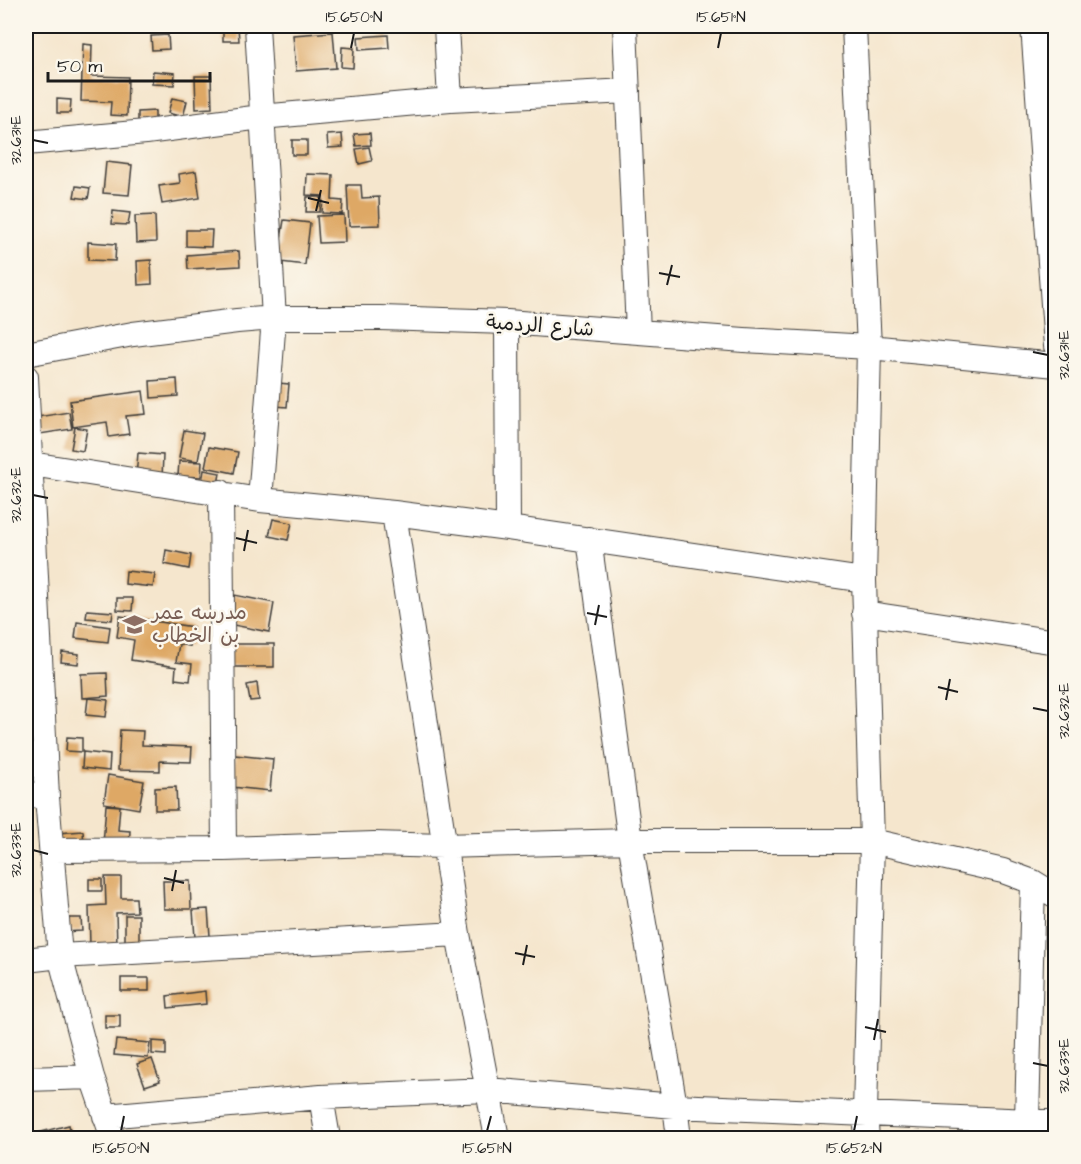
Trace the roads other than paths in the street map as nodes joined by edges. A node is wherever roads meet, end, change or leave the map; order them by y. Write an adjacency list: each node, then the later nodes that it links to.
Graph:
1 (257, 26): 8 (street)
2 (446, 26): 7 (street)
3 (625, 26): 6 (street)
4 (854, 26): 14 (street)
5 (1033, 26): 13 (street)
6 (628, 91): 7 (street); 12 (street)
7 (450, 100): 8 (street)
8 (261, 117): 9 (street); 10 (street)
9 (26, 143)
10 (274, 318): 11 (street, شارع الردمية); 15 (street, شارع الردمية); 20 (street)
11 (507, 322): 12 (street, شارع الردمية); 22 (street)
12 (638, 332): 14 (street, شارع الردمية)
13 (1056, 346)
14 (869, 347): 16 (street, شارع الردمية); 24 (street)
15 (26, 354)
16 (1056, 365)
17 (26, 377): 18 (street)
18 (31, 464): 19 (street); 27 (street)
19 (221, 492): 20 (street); 31 (street)
20 (260, 500): 21 (street)
21 (394, 513): 22 (street); 30 (street)
22 (508, 528): 23 (street)
23 (589, 539): 24 (street); 28 (street)
24 (864, 580): 25 (street)
25 (864, 614): 26 (street); 29 (street)
26 (1056, 642)
27 (36, 795): 32 (street)
28 (630, 840): 29 (street); 30 (street); 42 (street)
29 (872, 841): 33 (street); 43 (street)
30 (443, 846): 31 (street); 35 (street)
31 (224, 849): 32 (street)
32 (52, 850): 36 (street)
33 (1033, 882): 34 (street); 44 (street)
34 (1056, 896)
35 (458, 934): 36 (street); 40 (street)
36 (60, 956): 37 (street); 38 (street)
37 (26, 960)
38 (92, 1077): 39 (street); 45 (street)
39 (26, 1079)
40 (488, 1090): 41 (street); 42 (street); 47 (street)
41 (321, 1097): 45 (street); 46 (street)
42 (675, 1106): 43 (street); 48 (street)
43 (865, 1113): 44 (street); 49 (street)
44 (1042, 1125)
45 (109, 1127)
46 (328, 1138)
47 (497, 1138)
48 (679, 1138)
49 (867, 1138)

